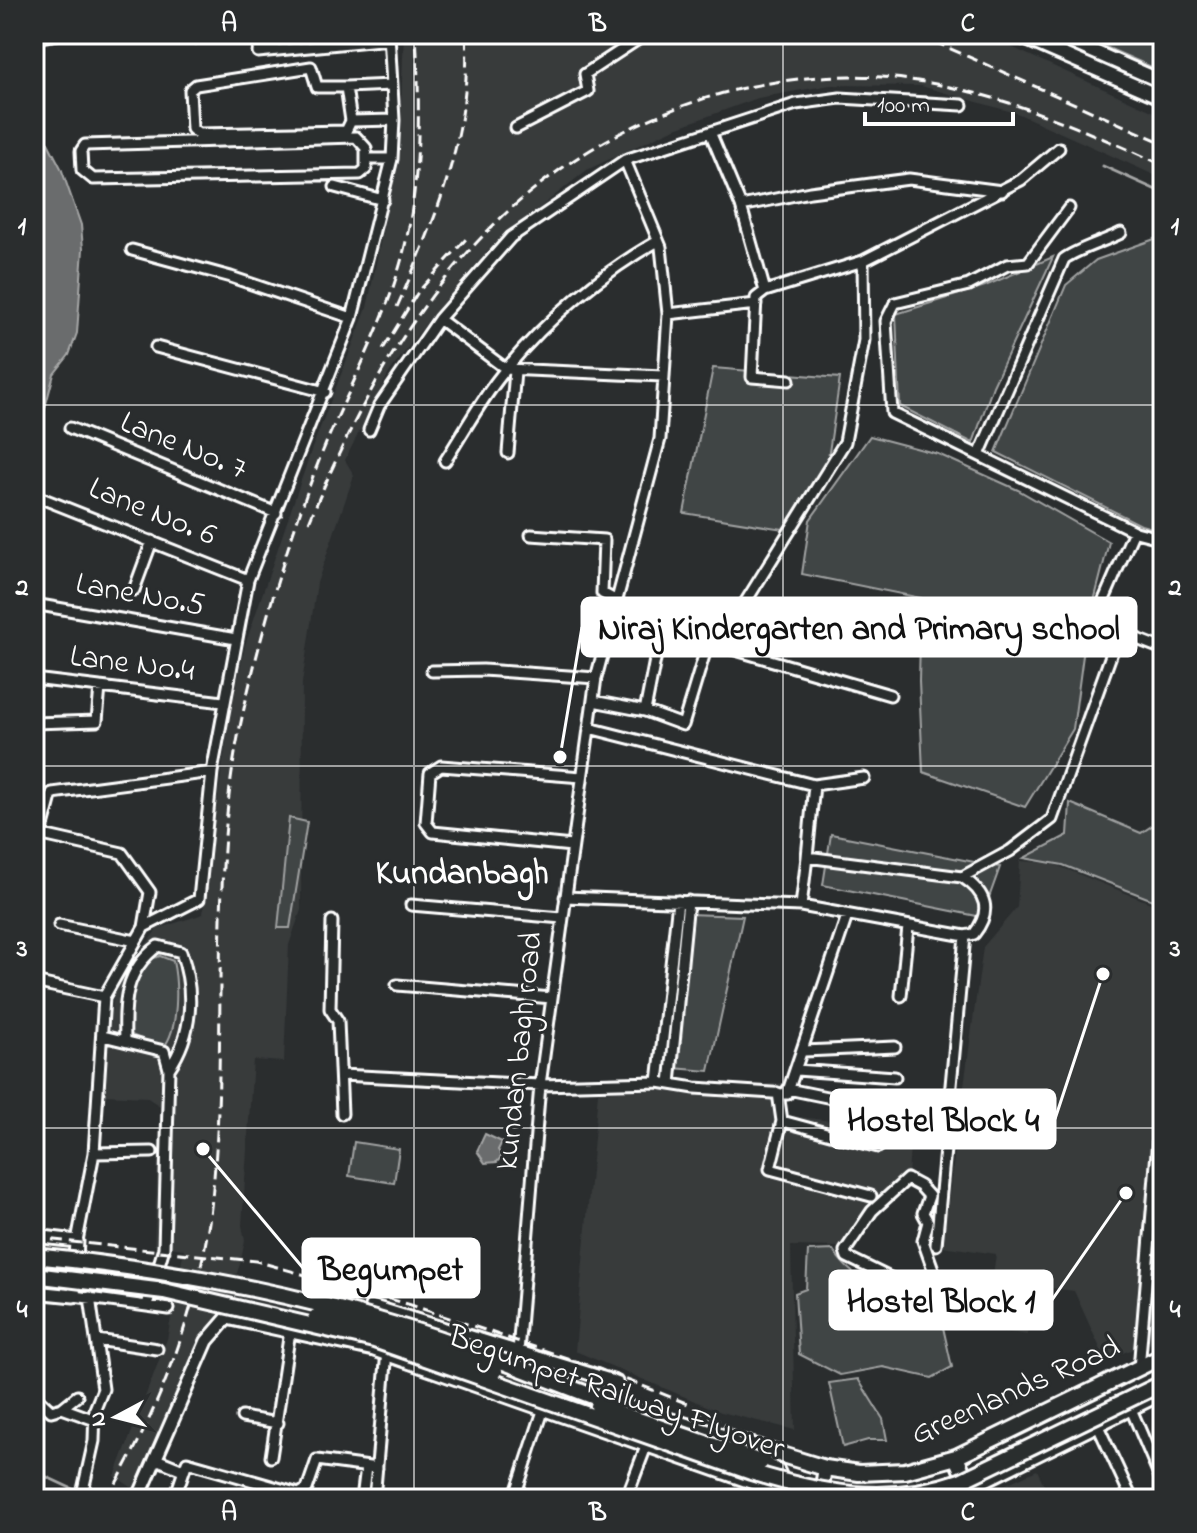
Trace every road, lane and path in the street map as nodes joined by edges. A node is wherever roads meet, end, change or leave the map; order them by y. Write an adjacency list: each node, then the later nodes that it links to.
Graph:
1 (57, 34): 7 (street)
2 (623, 34): 8 (street)
3 (646, 34): 8 (street)
4 (1020, 35): 10 (main road)
5 (389, 36): 9 (street); 12 (street)
6 (1058, 36): 10 (main road); 11 (main road)
7 (34, 38)
8 (627, 46): 18 (street)
9 (258, 52)
10 (1056, 53): 14 (main road)
11 (1163, 82)
12 (392, 85): 13 (street); 16 (street)
13 (346, 87): 17 (street); 17 (street)
14 (1163, 98)
15 (962, 105): 19 (street)
16 (394, 120): 17 (street); 22 (street)
17 (351, 121)
18 (516, 128)
19 (710, 132): 23 (street); 27 (street)
20 (1059, 148): 25 (street)
21 (366, 159): 21 (street); 22 (street)
22 (392, 159): 26 (street)
23 (625, 160): 30 (street, kundan bagh road); 37 (street)
24 (335, 187): 26 (street)
25 (1002, 191): 27 (street); 32 (street)
26 (383, 200): 36 (street)
27 (741, 206): 33 (street)
28 (1069, 208): 46 (street)
29 (1121, 233): 46 (street)
30 (658, 241): 35 (street, kundan bagh road); 39 (street)
31 (132, 250): 36 (street)
32 (863, 261): 33 (street); 62 (street)
33 (765, 291): 34 (street)
34 (756, 301): 35 (street); 41 (street)
35 (668, 314): 40 (street, kundan bagh road)
36 (352, 318): 42 (street)
37 (439, 319): 39 (street); 44 (street)
38 (156, 347): 42 (street)
39 (510, 370): 40 (street); 45 (street); 47 (street)
40 (663, 376): 56 (street, kundan bagh road)
41 (789, 380)
42 (325, 392): 49 (street)
43 (70, 428): 49 (street, Lane No. 7)
44 (369, 430)
45 (508, 453)
46 (979, 455): 50 (street)
47 (445, 461)
48 (36, 496): 53 (street, Lane No. 6)
49 (276, 513): 54 (street)
50 (1134, 531): 52 (street); 61 (street)
51 (531, 535): 56 (street)
52 (1163, 539)
53 (152, 541): 54 (street, Lane No. 6); 55 (street)
54 (248, 580): 60 (street)
55 (134, 590)
56 (615, 600): 58 (street, kundan bagh road)
57 (34, 604): 60 (street, Lane No.5)
58 (608, 629): 59 (street); 65 (street, kundan bagh road)
59 (660, 634): 62 (street); 71 (street)
60 (236, 639): 70 (street)
61 (1124, 639): 63 (street); 81 (street)
62 (708, 641): 68 (street); 71 (street)
63 (1163, 649)
64 (432, 671): 65 (street)
65 (596, 678): 69 (street, kundan bagh road)
66 (34, 679): 67 (street, Lane No.4)
67 (100, 687): 70 (street, Lane No.4); 72 (street)
68 (890, 695)
69 (593, 701): 71 (street); 73 (street, kundan bagh road)
70 (223, 702): 74 (street)
71 (645, 711)
72 (34, 723)
73 (589, 728): 75 (street, kundan bagh road); 77 (street)
74 (212, 772): 78 (street); 90 (street)
75 (582, 777): 79 (street, kundan bagh road); 79 (street)
76 (864, 778): 77 (street)
77 (814, 785): 80 (street)
78 (38, 833): 90 (street)
79 (572, 846): 82 (street, kundan bagh road)
80 (807, 857): 81 (street); 85 (street)
81 (962, 877): 92 (street)
82 (565, 897): 83 (street); 87 (street, kundan bagh road)
83 (683, 901): 85 (street); 96 (street)
84 (411, 905): 87 (street)
85 (801, 906): 86 (street)
86 (847, 916): 91 (street); 105 (street)
87 (562, 918): 99 (street, kundan bagh road)
88 (332, 921): 108 (street)
89 (59, 925): 93 (street)
90 (144, 927): 93 (street)
91 (908, 927): 92 (street); 97 (street)
92 (965, 936): 116 (street)
93 (136, 941): 98 (street)
94 (34, 982): 98 (street)
95 (397, 985): 99 (street)
96 (674, 987): 100 (street); 101 (street)
97 (901, 996)
98 (104, 997): 102 (street)
99 (552, 998): 113 (street, kundan bagh road)
100 (665, 1015): 101 (street); 111 (street)
101 (677, 1015): 112 (street)
102 (103, 1036): 103 (street); 123 (street)
103 (125, 1041): 106 (street); 106 (street)
104 (895, 1047): 105 (street)
105 (804, 1051): 107 (street)
106 (169, 1069): 133 (street)
107 (796, 1070): 109 (street); 114 (street)
108 (341, 1075): 113 (street); 118 (street)
109 (895, 1077)
110 (1163, 1079): 144 (street)
111 (658, 1082): 112 (street); 113 (street)
112 (670, 1084): 115 (street)
113 (540, 1085): 141 (street, kundan bagh road)
114 (788, 1089): 115 (street); 117 (street)
115 (778, 1093): 119 (street)
116 (951, 1104): 120 (street); 127 (street)
117 (899, 1106)
118 (342, 1114)
119 (782, 1121): 121 (street); 124 (street)
120 (985, 1122)
121 (878, 1147)
122 (152, 1152): 123 (street)
123 (94, 1153): 126 (street)
124 (871, 1196)
125 (34, 1236): 126 (street)
126 (77, 1241): 131 (street)
127 (923, 1241): 127 (street)
128 (34, 1256): 149 (main road, Begumpet Railway Flyover, bridge)
129 (34, 1275): 135 (main road, Begumpet Railway Flyover, bridge)
130 (34, 1292): 131 (street)
131 (74, 1296): 132 (street)
132 (90, 1297): 133 (street); 138 (street)
133 (147, 1305): 134 (street)
134 (169, 1309)
135 (247, 1309): 145 (main road, Begumpet Railway Flyover, bridge); 171 (main road, bridge)
136 (396, 1314): 139 (street); 141 (street); 142 (street)
137 (290, 1331): 139 (street); 156 (street); 161 (street)
138 (97, 1340): 140 (street); 155 (street)
139 (361, 1347): 142 (street)
140 (157, 1349)
141 (518, 1352): 150 (street)
142 (386, 1355): 152 (street); 163 (street)
143 (1163, 1356): 144 (main road, Greenlands Road)
144 (1139, 1369): 160 (main road, Greenlands Road)
145 (1163, 1383)
146 (1163, 1393): 153 (street, Greenlands Road)
147 (34, 1395): 151 (street)
148 (77, 1396): 151 (street)
149 (611, 1403): 150 (main road, Greenlands Road)
150 (626, 1407): 164 (main road, Greenlands Road)
151 (62, 1408): 155 (street)
152 (544, 1408): 158 (street); 177 (street)
153 (1131, 1409): 157 (street, Greenlands Road); 166 (street)
154 (242, 1417): 156 (street)
155 (95, 1420): 173 (street)
156 (278, 1423): 159 (street)
157 (1098, 1426): 167 (street, Greenlands Road); 168 (street)
158 (647, 1444): 171 (street); 178 (street)
159 (271, 1457)
160 (956, 1457): 164 (main road, Greenlands Road); 167 (main road)
161 (156, 1459): 165 (street); 170 (street)
162 (366, 1467): 163 (street); 165 (street); 175 (street)
163 (377, 1468): 176 (street)
164 (825, 1468): 179 (main road)
165 (183, 1470): 174 (street)
166 (1163, 1484)
167 (970, 1490): 180 (street, Greenlands Road)
168 (1131, 1497)
169 (34, 1498): 172 (street)
170 (140, 1498)
171 (792, 1498)
172 (48, 1499)
173 (81, 1499)
174 (180, 1499)
175 (362, 1499)
176 (374, 1499)
177 (514, 1499)
178 (626, 1499)
179 (820, 1499)
180 (947, 1499)

